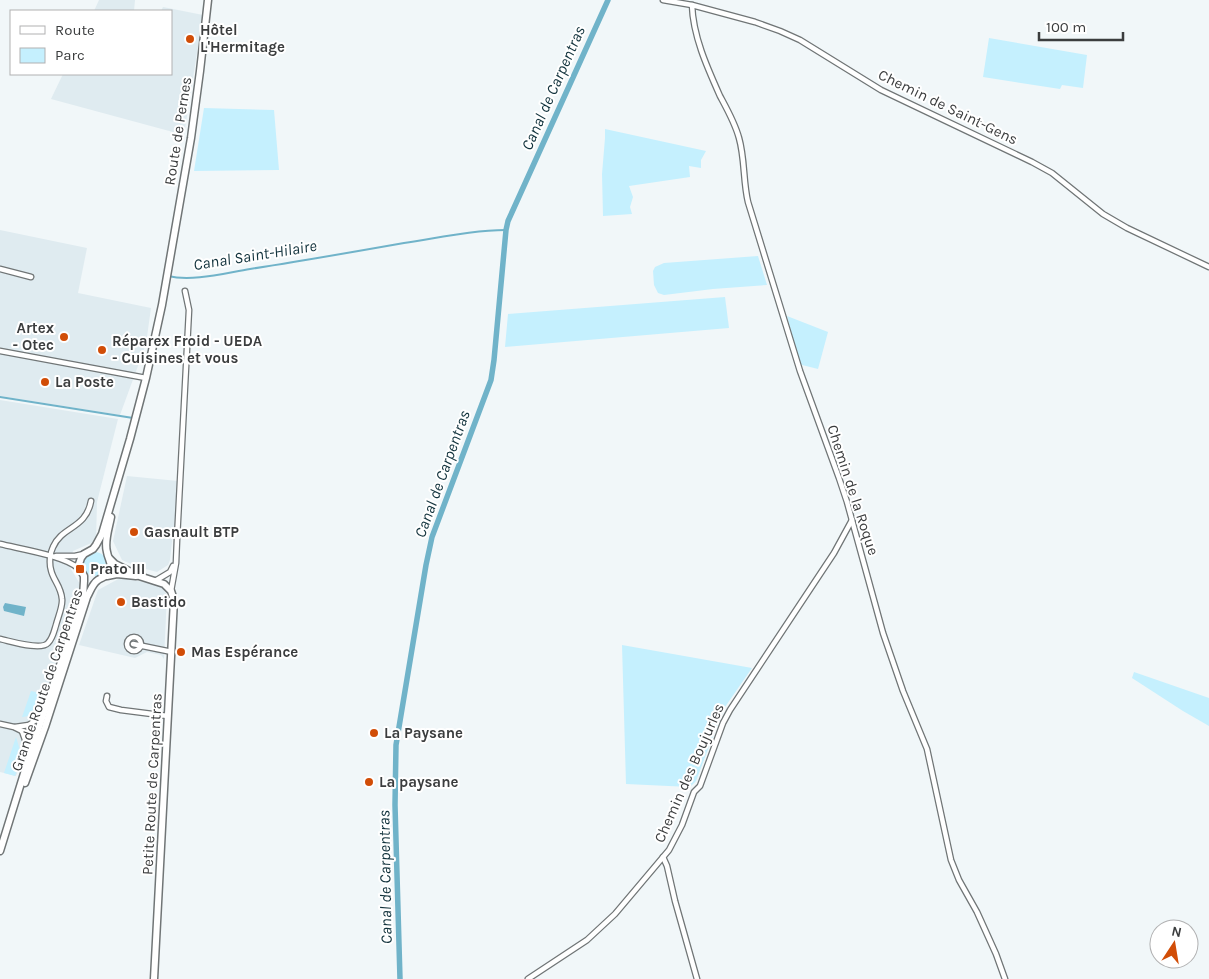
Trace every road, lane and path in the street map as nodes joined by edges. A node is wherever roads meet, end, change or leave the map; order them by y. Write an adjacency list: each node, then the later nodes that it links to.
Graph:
1 (208, 0): 9 (main road, Route de Pernes)
2 (663, 0): 3 (street, Chemin de Saint-Gens)
3 (692, 5): 4 (street, Chemin de Saint-Gens); 12 (street, Chemin de la Roque)
4 (1209, 267)
5 (0, 269): 6 (street)
6 (30, 277)
7 (185, 291): 18 (street, Petite Route de Carpentras)
8 (0, 350): 9 (street)
9 (146, 378): 10 (main road)
10 (119, 481): 14 (main road); 17 (main road)
11 (91, 501): 16 (street)
12 (852, 520): 40 (street, Chemin des Boujurles); 44 (street, Chemin de la Roque)
13 (0, 544): 16 (street)
14 (92, 549): 15 (main road); 17 (main road)
15 (84, 554): 16 (street); 19 (main road, Grande Route de Carpentras)
16 (50, 556): 19 (street); 26 (street)
17 (109, 557): 21 (main road); 22 (main road)
18 (176, 563): 24 (street); 25 (street, Petite Route de Carpentras)
19 (80, 569): 20 (main road, Grande Route de Carpentras)
20 (84, 576): 23 (main road, Grande Route de Carpentras); 30 (main road, Grande Route de Carpentras)
21 (107, 576): 22 (main road); 23 (main road, Grande Route de Carpentras)
22 (140, 576): 24 (main road)
23 (98, 580): 35 (main road, Grande Route de Carpentras)
24 (155, 581): 25 (main road)
25 (171, 591): 28 (main road, Petite Route de Carpentras)
26 (0, 639)
27 (134, 644): 28 (street)
28 (172, 652): 31 (main road, Petite Route de Carpentras)
29 (107, 696): 31 (street)
30 (44, 713): 33 (street); 37 (main road, Grande Route de Carpentras)
31 (168, 716): 41 (main road, Petite Route de Carpentras)
32 (0, 724): 34 (street)
33 (29, 725): 34 (street); 37 (street)
34 (14, 727): 36 (street)
35 (45, 727): 37 (street); 38 (main road, Grande Route de Carpentras)
36 (22, 732): 37 (street); 38 (street)
37 (38, 734): 38 (main road, Grande Route de Carpentras)
38 (32, 753): 39 (main road, Grande Route de Carpentras)
39 (1, 848)
40 (663, 857): 42 (street, Chemin des Boujurles); 43 (street)
41 (154, 979)
42 (528, 979)
43 (697, 979)
44 (1005, 979)

